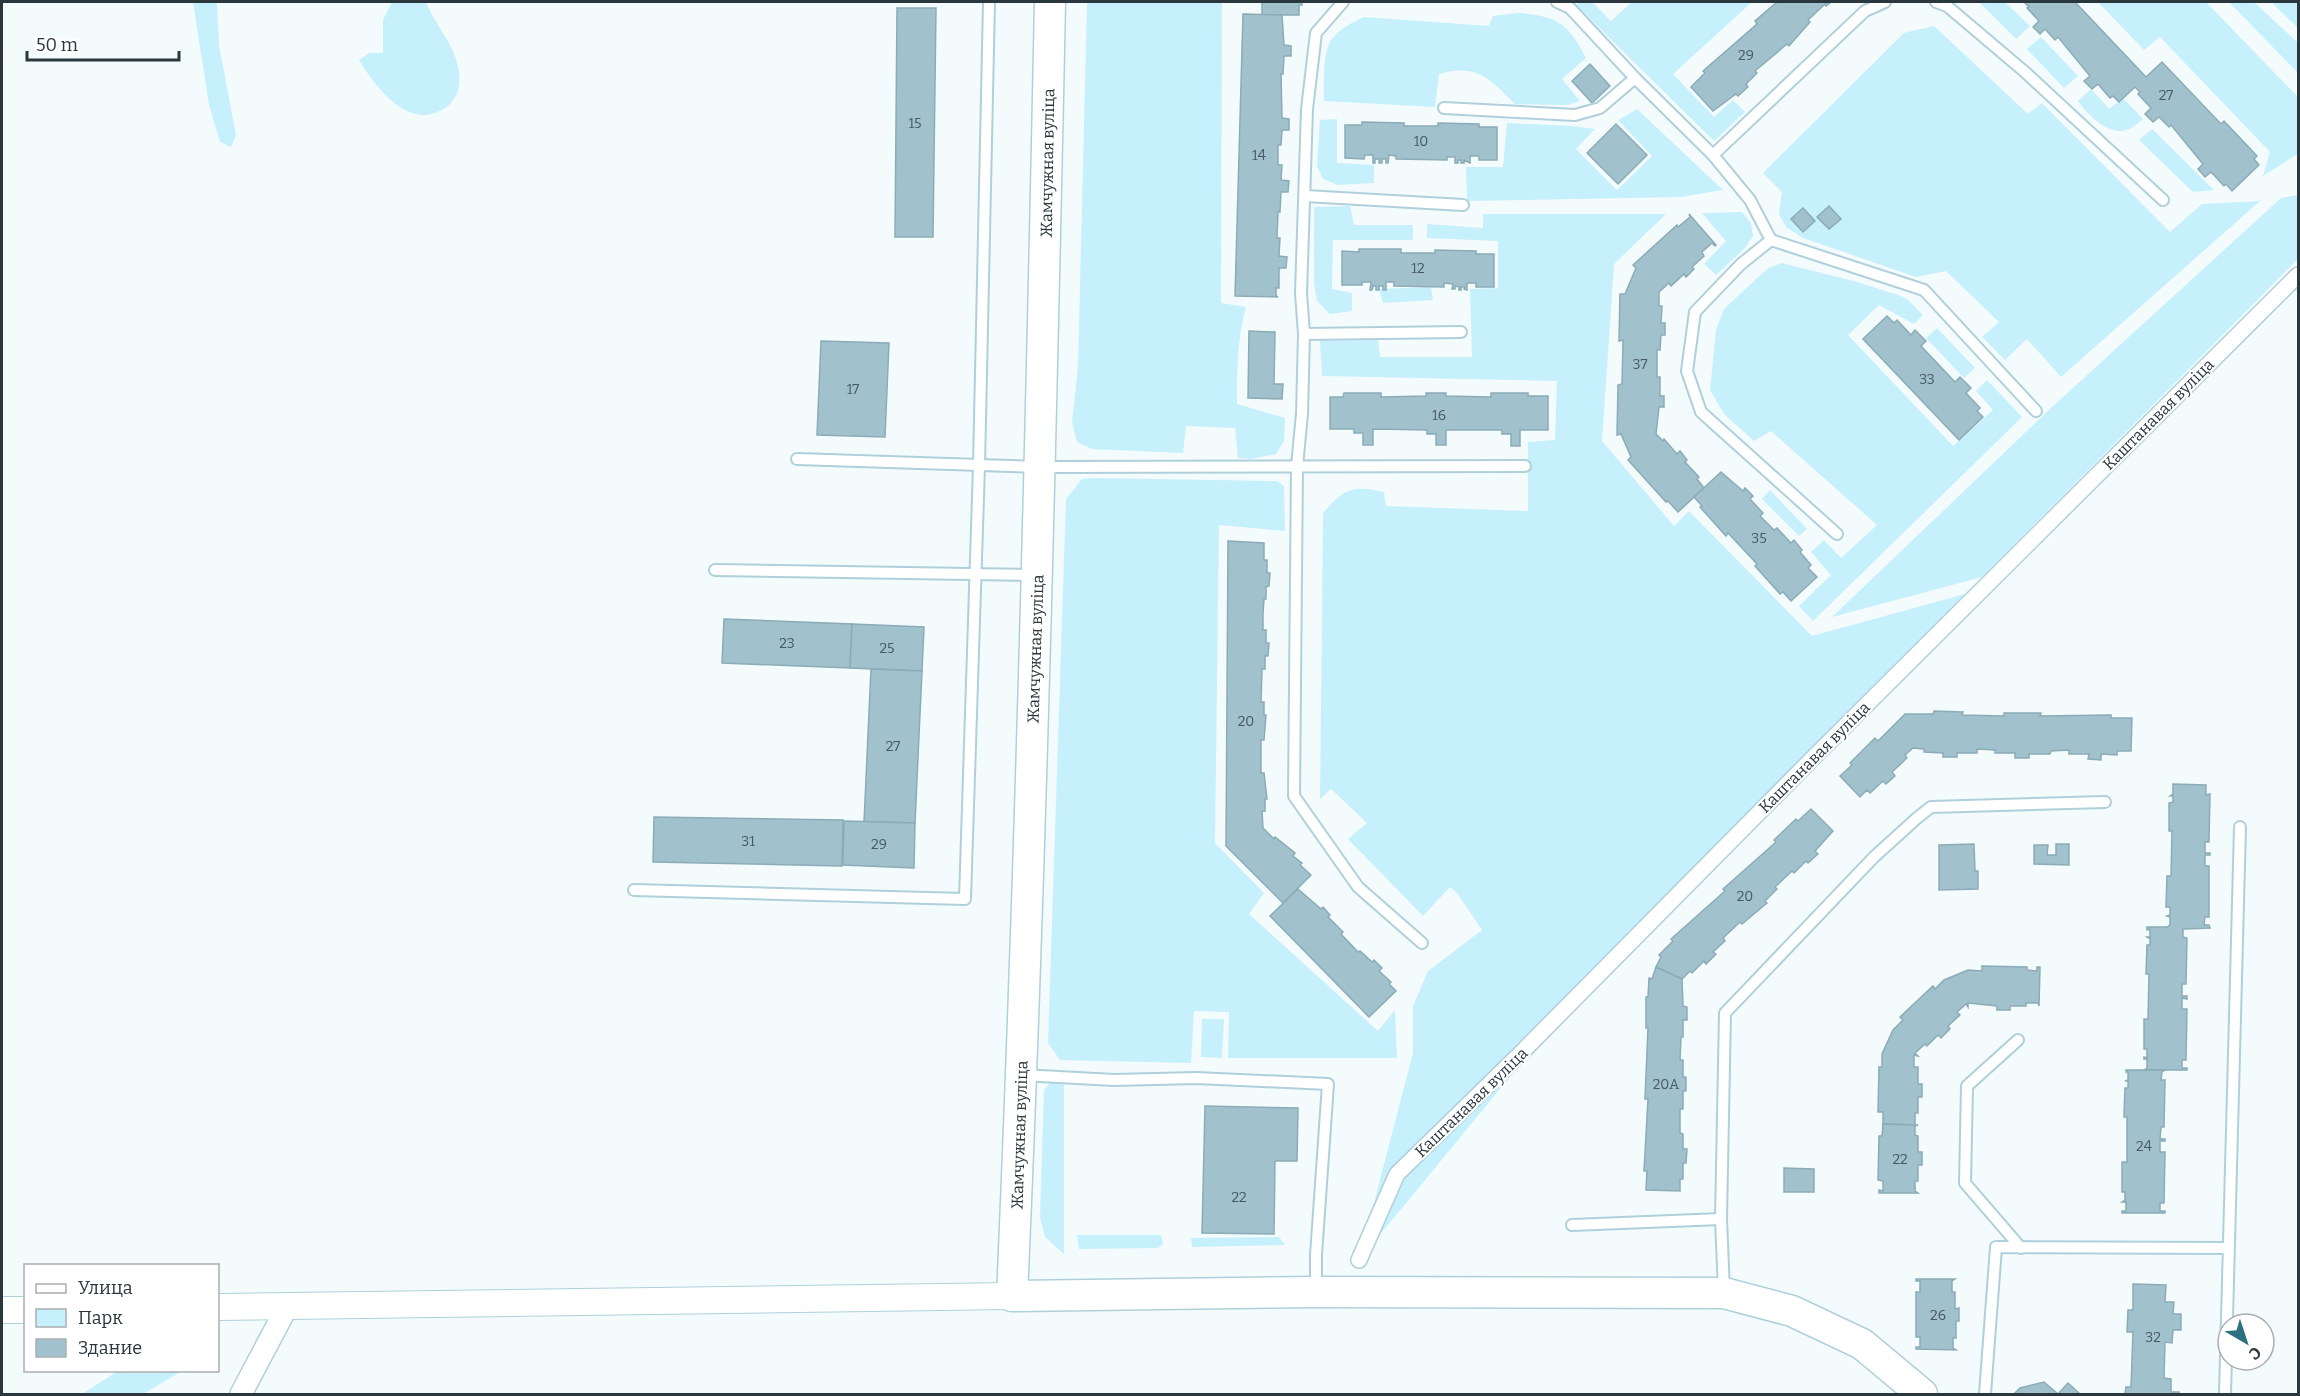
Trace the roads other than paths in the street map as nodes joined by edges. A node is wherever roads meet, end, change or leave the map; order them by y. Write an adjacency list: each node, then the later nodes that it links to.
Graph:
1 (989, 2): 19 (lane)
2 (1050, 2): 22 (main road, Жамчужная вуліца)
3 (1343, 2): 10 (lane)
4 (1557, 2): 7 (lane)
5 (1885, 2): 9 (lane)
6 (1936, 2): 11 (lane)
7 (1635, 78): 8 (lane); 9 (lane)
8 (1444, 108)
9 (1713, 155): 13 (lane)
10 (1305, 196): 12 (lane); 16 (lane)
11 (2163, 200)
12 (1463, 205)
13 (1771, 240): 17 (lane); 23 (lane)
14 (2298, 275): 37 (street, Каштанавая вуліца)
15 (1461, 332): 16 (lane)
16 (1304, 334): 20 (lane)
17 (2036, 411)
18 (797, 459): 19 (lane)
19 (979, 466): 22 (lane); 25 (lane)
20 (1297, 466): 21 (lane); 22 (lane); 30 (lane)
21 (1525, 466)
22 (1040, 467): 26 (main road, Жамчужная вуліца)
23 (1837, 534)
24 (716, 570): 25 (lane)
25 (975, 574): 26 (lane); 29 (lane)
26 (1037, 575): 32 (main road, Жамчужная вуліца)
27 (2105, 802): 33 (lane)
28 (2240, 827): 36 (lane)
29 (634, 890)
30 (1422, 944)
31 (2018, 1040): 35 (lane)
32 (1022, 1075): 38 (lane); 40 (main road, Жамчужная вуліца)
33 (1721, 1219): 34 (lane); 39 (lane)
34 (1572, 1225)
35 (2021, 1248): 36 (lane); 47 (lane)
36 (2228, 1248): 48 (lane)
37 (1359, 1260)
38 (1316, 1292): 39 (main road); 40 (main road)
39 (1724, 1293): 46 (main road)
40 (1012, 1296): 41 (street)
41 (288, 1305): 42 (street); 45 (street)
42 (219, 1307)
43 (2, 1310): 44 (street)
44 (24, 1310)
45 (241, 1395)
46 (1922, 1395)
47 (1985, 1395)
48 (2225, 1395)

